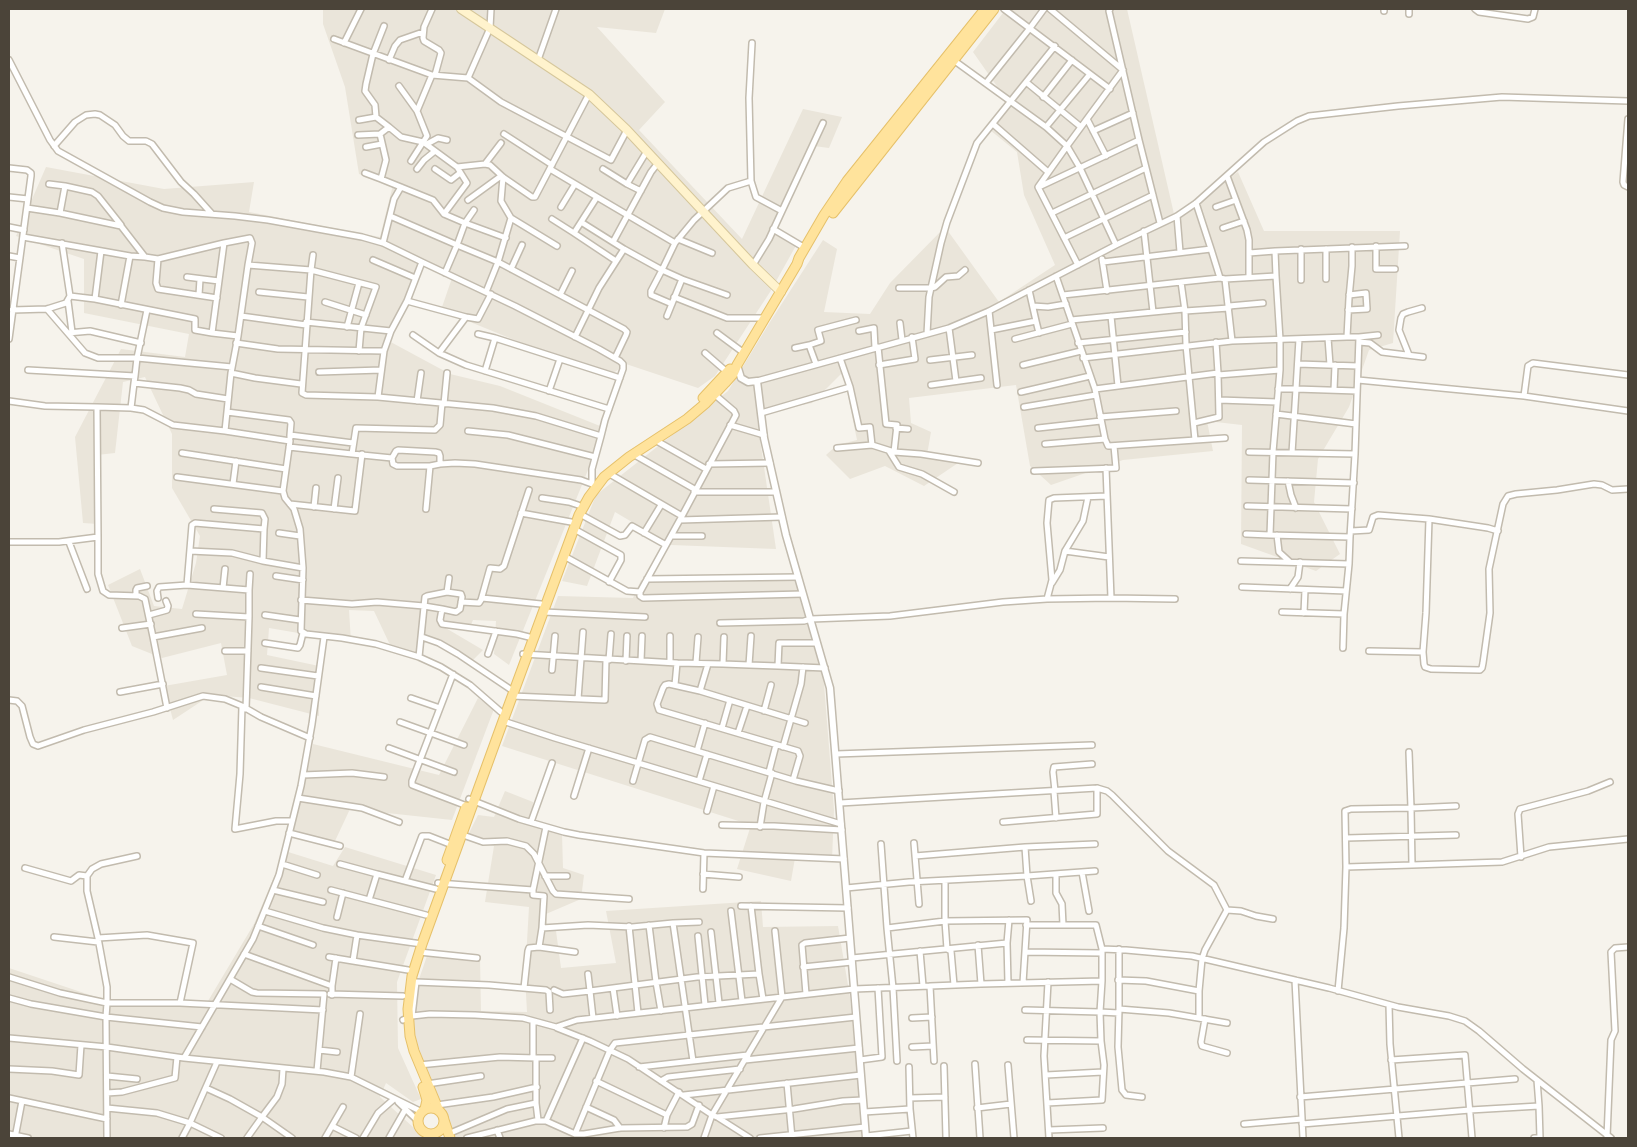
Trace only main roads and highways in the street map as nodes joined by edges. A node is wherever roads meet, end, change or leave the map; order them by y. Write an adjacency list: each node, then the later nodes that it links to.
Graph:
1 (461, 9): 6 (main road)
2 (985, 9): 4 (main road)
3 (994, 9): 4 (main road)
4 (950, 58): 5 (main road); 5 (main road)
5 (797, 264): 6 (main road)
6 (781, 292): 7 (main road)
7 (736, 365): 8 (main road); 8 (main road)
8 (594, 485): 9 (main road)
9 (573, 526): 10 (main road); 10 (main road)
10 (542, 608): 11 (main road); 11 (main road)
11 (525, 654): 12 (main road)
12 (470, 802): 13 (main road); 13 (main road)
13 (439, 886): 14 (main road); 14 (main road)
14 (419, 946): 15 (main road); 15 (main road)
15 (411, 981): 16 (main road); 16 (main road)
16 (408, 1018): 17 (main road); 18 (main road)
17 (424, 1110): 18 (main road); 19 (main road)
18 (439, 1111): 19 (main road); 20 (main road)
19 (424, 1132): 21 (main road)
20 (449, 1136)
21 (432, 1138)

